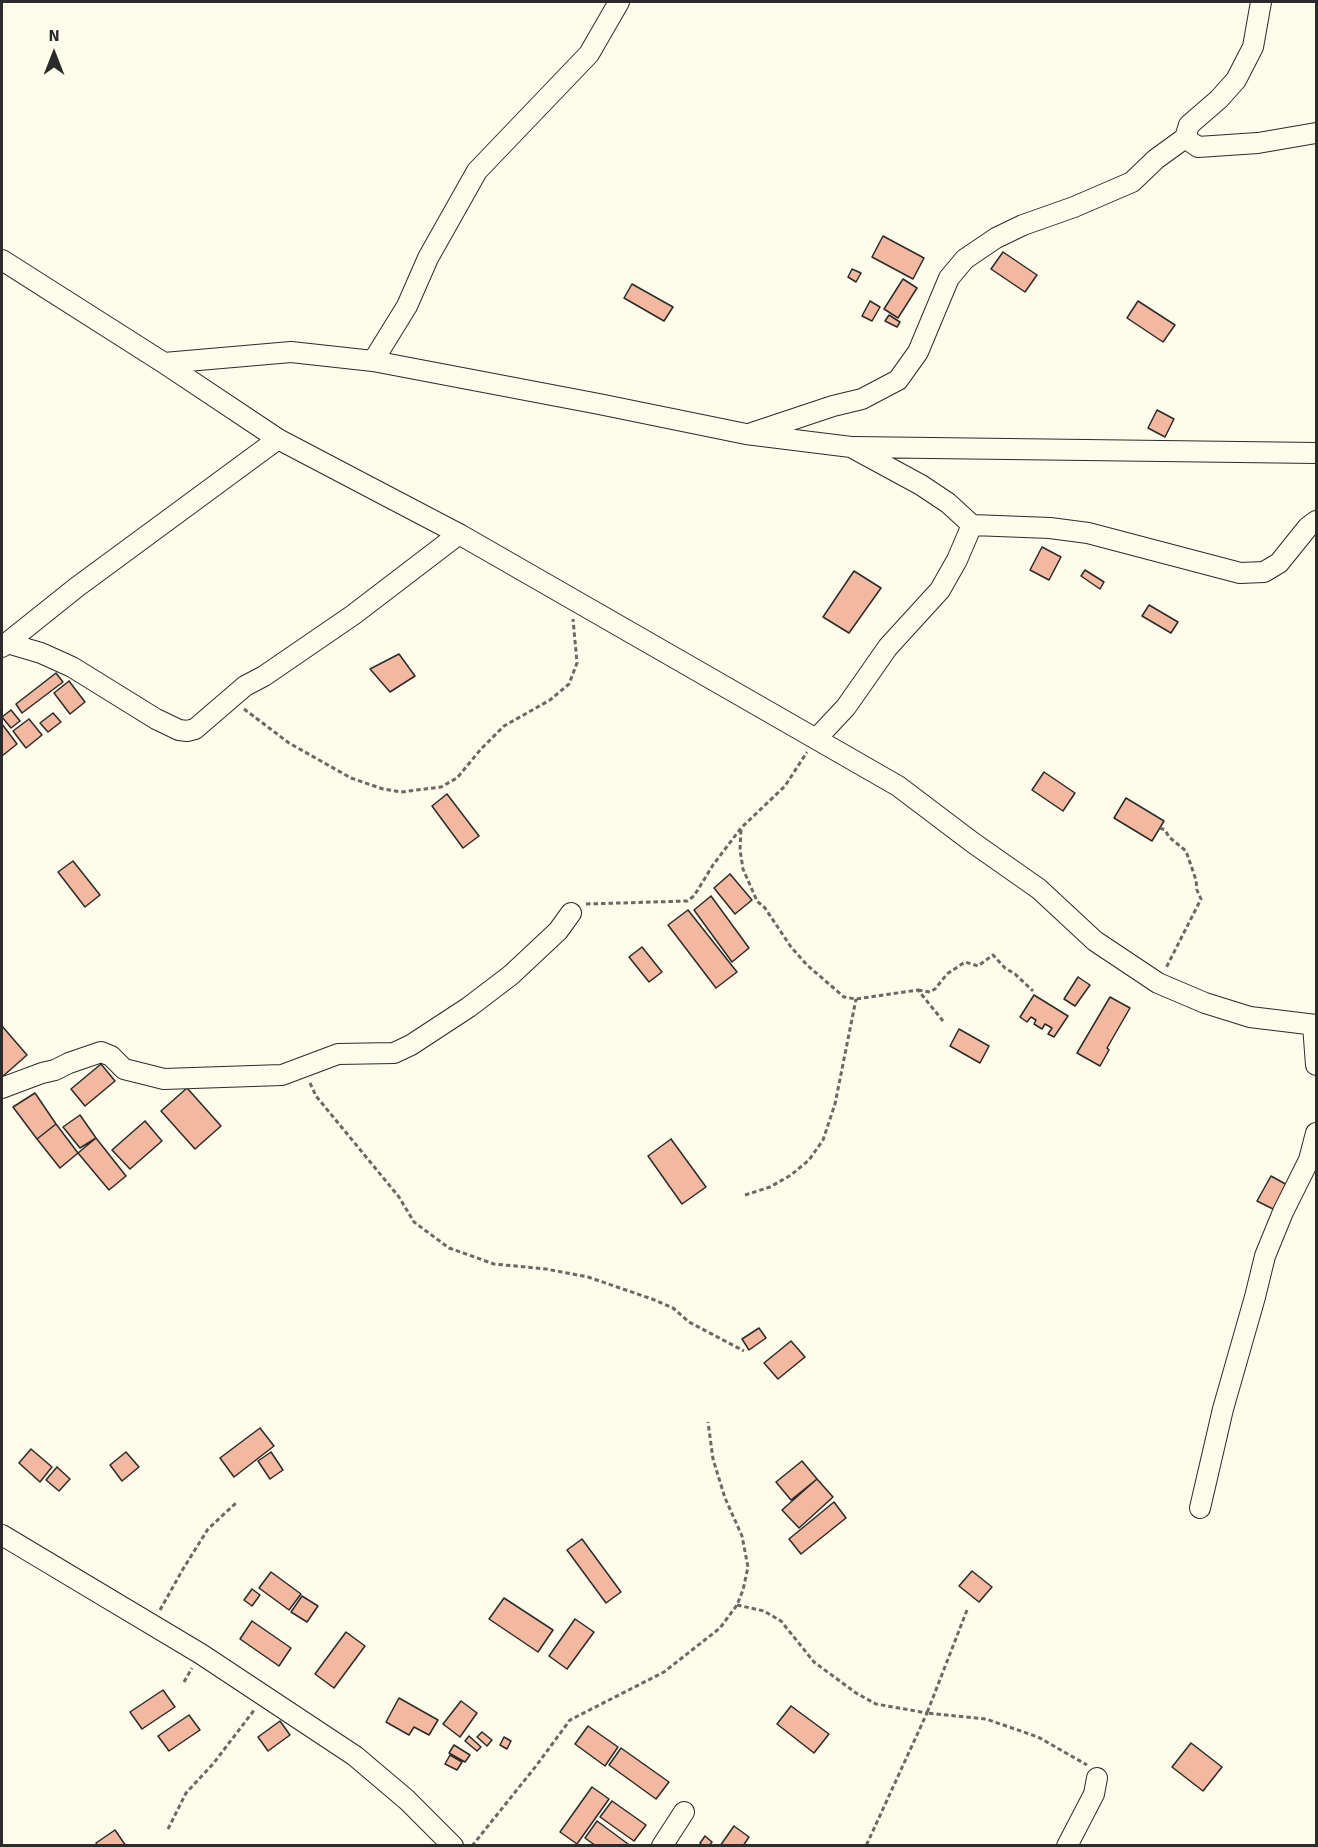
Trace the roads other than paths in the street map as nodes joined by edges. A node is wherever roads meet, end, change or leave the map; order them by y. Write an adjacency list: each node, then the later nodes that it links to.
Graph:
1 (619, 2): 6 (street)
2 (1261, 2): 4 (street)
3 (1317, 133): 4 (street)
4 (1185, 138): 8 (street)
5 (2, 260): 7 (street)
6 (374, 361): 7 (street); 8 (street)
7 (164, 363): 9 (street)
8 (746, 434): 10 (street)
9 (278, 439): 14 (street); 15 (street)
10 (851, 447): 11 (street); 13 (street)
11 (1317, 453)
12 (1317, 521): 13 (street)
13 (972, 525): 16 (street)
14 (459, 534): 15 (street); 16 (street)
15 (4, 645)
16 (816, 738): 18 (street)
17 (572, 913): 20 (street)
18 (1315, 1025): 19 (street)
19 (1317, 1065)
20 (2, 1088)
21 (1317, 1133): 22 (street)
22 (1200, 1508)
23 (2, 1535): 26 (street)
24 (1097, 1778): 28 (street)
25 (684, 1812): 27 (street)
26 (453, 1845)
27 (662, 1845)
28 (1067, 1845)

